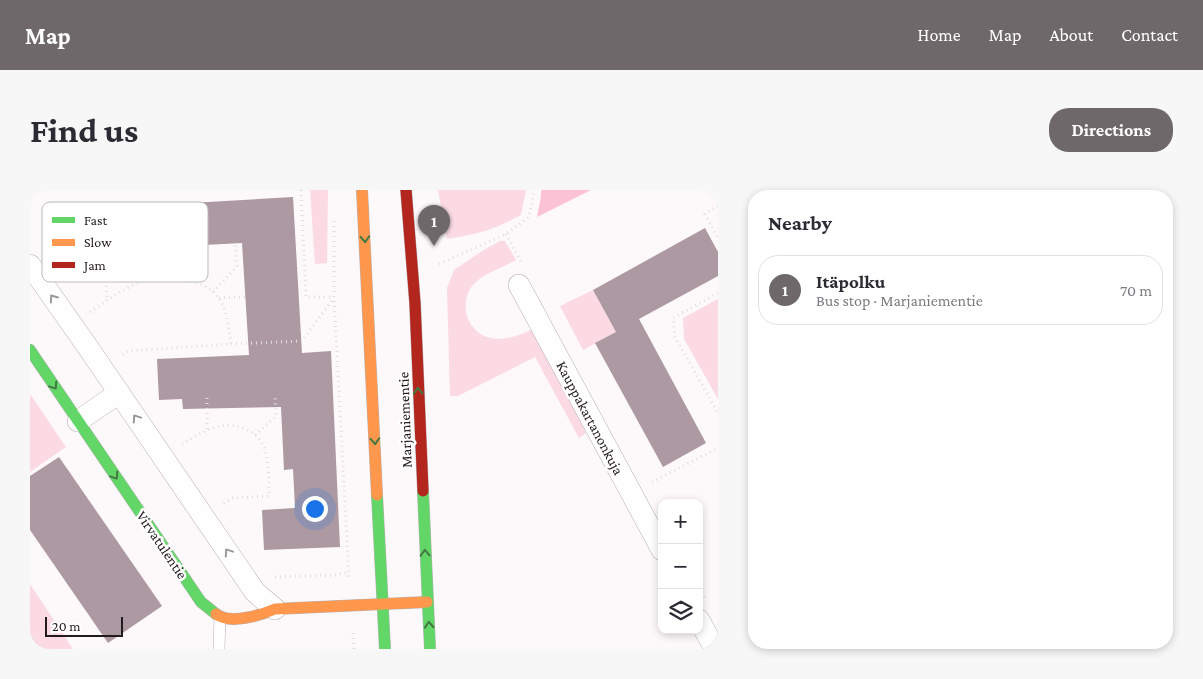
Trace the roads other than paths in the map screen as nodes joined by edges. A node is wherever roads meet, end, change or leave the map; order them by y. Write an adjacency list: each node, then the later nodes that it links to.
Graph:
1 (362, 190): 12 (main road, Marjaniementie, one-way to 12)
2 (406, 190): 11 (main road, Marjaniementie, one-way to 2)
3 (30, 265): 6 (street, one-way to 3)
4 (522, 277): 10 (street, Kauppakartanonkuja)
5 (42, 282): 8 (street, one-way to 5)
6 (42, 282)
7 (30, 350): 9 (main road, Virvatulentie, one-way to 9)
8 (119, 392): 9 (street); 13 (street, one-way to 8)
9 (78, 421): 14 (main road, Virvatulentie, one-way to 14)
10 (659, 544)
11 (427, 602): 12 (main road); 18 (main road, Marjaniementie, one-way to 11)
12 (383, 604): 13 (main road); 17 (main road, Marjaniementie)
13 (275, 609): 14 (main road)
14 (220, 617): 16 (lane)
15 (703, 627): 19 (street)
16 (219, 649)
17 (385, 649)
18 (430, 649)
19 (715, 649)

